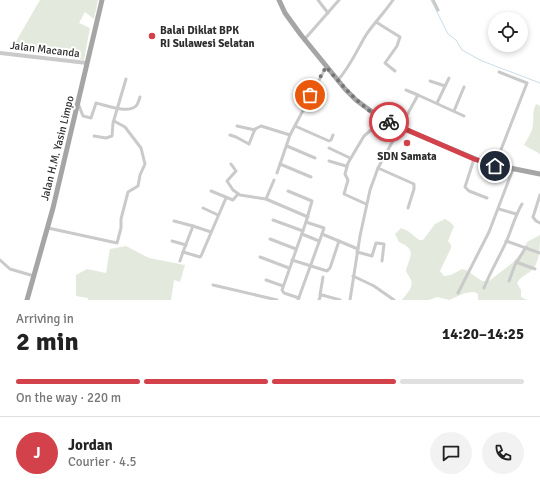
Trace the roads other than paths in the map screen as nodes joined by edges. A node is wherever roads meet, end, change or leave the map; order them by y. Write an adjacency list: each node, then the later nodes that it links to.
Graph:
1 (102, 0): 12 (main road, Jalan H.M. Yasin Limpo)
2 (279, 0): 10 (main road)
3 (318, 0): 8 (street)
4 (339, 0): 8 (street)
5 (393, 0): 9 (street)
6 (433, 0): 7 (street)
7 (438, 10)
8 (328, 13): 10 (street)
9 (376, 22): 14 (street); 18 (street)
10 (304, 40): 13 (main road)
11 (0, 53): 12 (street, Jalan Macanda)
12 (87, 63): 25 (main road, Jalan H.M. Yasin Limpo)
13 (326, 67): 18 (main road); 33 (street)
14 (395, 71)
15 (499, 72): 49 (street)
16 (449, 78): 20 (street)
17 (126, 79): 27 (street)
18 (338, 80): 31 (main road)
19 (430, 81): 20 (street)
20 (445, 86): 26 (street)
21 (464, 87): 28 (street)
22 (406, 90): 23 (street)
23 (418, 95): 26 (street); 34 (street)
24 (140, 97): 27 (street)
25 (78, 103): 27 (street); 76 (main road, Jalan H.M. Yasin Limpo)
26 (437, 104): 28 (street)
27 (117, 108): 30 (street)
28 (454, 111): 29 (street)
29 (464, 116)
30 (114, 120): 39 (street); 76 (street)
31 (383, 120): 34 (main road); 43 (street)
32 (237, 126): 35 (street)
33 (295, 126): 37 (street); 38 (street)
34 (401, 127): 44 (main road); 50 (street)
35 (255, 130): 36 (street); 37 (street)
36 (230, 135)
37 (290, 135): 40 (street)
38 (333, 135)
39 (94, 136)
40 (287, 146): 42 (street); 47 (street)
41 (329, 148): 43 (street)
42 (315, 158)
43 (350, 158): 48 (street)
44 (474, 159): 49 (main road); 61 (street)
45 (329, 161): 48 (street)
46 (231, 164): 58 (street)
47 (280, 164): 52 (street); 54 (street)
48 (346, 166): 63 (street)
49 (495, 166): 51 (main road)
50 (378, 168): 63 (street); 66 (street)
51 (513, 169): 53 (main road); 67 (street)
52 (277, 173)
53 (540, 174)
54 (311, 177)
55 (274, 180): 62 (street)
56 (211, 191): 60 (street)
57 (288, 192): 70 (street)
58 (238, 194): 60 (street); 62 (street)
59 (540, 195): 74 (street)
60 (226, 198): 69 (street)
61 (487, 198)
62 (266, 199): 70 (street)
63 (366, 204): 88 (street)
64 (522, 204): 68 (street)
65 (203, 208): 69 (street)
66 (408, 208)
67 (498, 208): 68 (street); 108 (street)
68 (516, 214): 84 (street)
69 (218, 215): 77 (street)
70 (308, 217): 73 (street)
71 (273, 220): 78 (street)
72 (174, 221): 75 (street)
73 (306, 222): 78 (street); 79 (street)
74 (540, 223)
75 (193, 226): 77 (street); 85 (street)
76 (48, 228): 100 (main road, Jalan H.M. Yasin Limpo)
77 (211, 232): 89 (street)
78 (302, 233): 82 (street); 87 (street)
79 (322, 234): 82 (street); 83 (street)
80 (270, 239): 87 (street)
81 (172, 241): 85 (street)
82 (319, 241): 97 (street)
83 (339, 241): 88 (street); 97 (street)
84 (506, 241): 86 (street); 107 (street)
85 (186, 245): 89 (street)
86 (526, 247): 90 (street); 96 (street)
87 (296, 249): 93 (street)
88 (358, 251): 95 (street); 101 (street)
89 (183, 252): 94 (street)
90 (540, 253)
91 (260, 257): 98 (street)
92 (0, 260): 100 (street)
93 (292, 260): 97 (street); 98 (street)
94 (180, 261)
95 (382, 261)
96 (516, 262): 99 (street); 104 (street)
97 (310, 266): 110 (street)
98 (289, 268): 106 (street)
99 (535, 269)
100 (34, 276): 111 (main road, Jalan H.M. Yasin Limpo)
101 (354, 276): 115 (street); 116 (street)
102 (323, 277): 109 (street)
103 (266, 280): 106 (street)
104 (509, 281)
105 (213, 285): 112 (street)
106 (282, 286): 110 (street)
107 (484, 288)
108 (458, 293)
109 (320, 295): 113 (street); 114 (street)
110 (298, 299)
111 (27, 300)
112 (277, 300)
113 (319, 300)
114 (340, 300)
115 (350, 300)
116 (394, 300)

